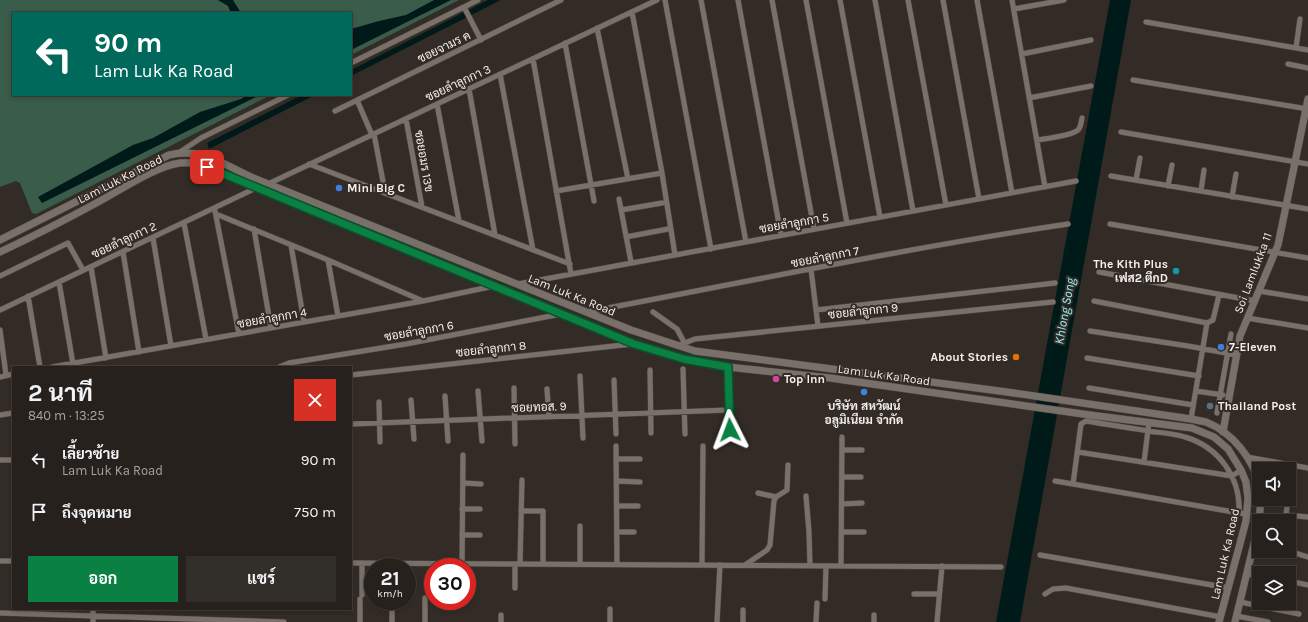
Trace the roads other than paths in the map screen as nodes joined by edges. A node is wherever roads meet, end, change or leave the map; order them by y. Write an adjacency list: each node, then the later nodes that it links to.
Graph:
1 (478, 0): 16 (street)
2 (561, 0): 22 (street, ซอยจามร ค)
3 (657, 0): 18 (street, ซอยลำลูกกา 3)
4 (665, 0): 100 (street)
5 (701, 0): 98 (street)
6 (738, 0): 94 (street)
7 (772, 0): 92 (street)
8 (806, 0): 86 (street)
9 (840, 0): 83 (street)
10 (875, 0): 81 (street)
11 (908, 0): 75 (street)
12 (943, 0): 72 (street)
13 (977, 0): 69 (street)
14 (1012, 0): 17 (street)
15 (1064, 0): 17 (street)
16 (466, 9): 22 (street); 29 (street)
17 (1014, 9): 27 (street)
18 (632, 12): 21 (street, ซอยลำลูกกา 3); 55 (street)
19 (1300, 19): 25 (street)
20 (1146, 22): 25 (street)
21 (597, 28): 24 (street, ซอยลำลูกกา 3); 58 (street)
22 (481, 40): 39 (street, ซอยจามร ค)
23 (1091, 40): 27 (street)
24 (565, 43): 28 (street, ซอยลำลูกกา 3); 62 (street)
25 (1296, 48): 26 (street)
26 (1308, 50)
27 (1022, 54): 37 (street)
28 (533, 59): 32 (street, ซอยลำลูกกา 3); 68 (street)
29 (352, 63)
30 (1288, 64): 31 (street)
31 (1308, 68)
32 (500, 74): 35 (street, ซอยลำลูกกา 3); 101 (street)
33 (1133, 80): 41 (street)
34 (1091, 86): 37 (street)
35 (469, 89): 40 (street, ซอยลำลูกกา 3); 93 (street)
36 (286, 96): 48 (street)
37 (1029, 98): 47 (street)
38 (1308, 99): 41 (main road, Soi Lamlukka 11)
39 (357, 100): 42 (street, ซอยจามร ค); 46 (street)
40 (437, 104): 43 (street, ซอยลำลูกกา 3); 84 (street)
41 (1307, 109): 50 (main road, Soi Lamlukka 11)
42 (335, 111)
43 (406, 118): 46 (street, ซอยลำลูกกา 3); 77 (street, ซอยอมร 13ข)
44 (1082, 118): 47 (street)
45 (1121, 132): 50 (street)
46 (373, 134): 51 (street, ซอยลำลูกกา 3); 67 (street)
47 (1037, 140): 64 (street)
48 (180, 152): 61 (main road, Lam Luk Ka Road); 82 (main road, Lam Luk Ka Road)
49 (1140, 158): 59 (street)
50 (1294, 162): 52 (street); 76 (main road, Soi Lamlukka 11)
51 (309, 164): 61 (street, ซอยลำลูกกา 3); 67 (street)
52 (1308, 164)
53 (1172, 165): 63 (street)
54 (1204, 170): 66 (street)
55 (662, 173): 58 (street); 105 (street)
56 (1236, 174): 70 (street)
57 (1111, 176): 59 (street)
58 (628, 179): 62 (street)
59 (1136, 180): 63 (street)
60 (1076, 181): 64 (street, ซอยลำลูกกา 5)
61 (268, 184): 118 (main road, Lam Luk Ka Road)
62 (590, 186): 68 (street); 73 (street)
63 (1168, 186): 66 (street)
64 (1045, 187): 69 (street, ซอยลำลูกกา 5)
65 (256, 188): 80 (street, ซอยลำลูกกา 2); 89 (main road, Lam Luk Ka Road); 119 (main road, Lam Luk Ka Road)
66 (1201, 191): 70 (street)
67 (386, 192): 77 (street)
68 (556, 192): 109 (street)
69 (1012, 193): 72 (street, ซอยลำลูกกา 5)
70 (1232, 196): 76 (street)
71 (619, 199): 79 (street)
72 (979, 199): 75 (street, ซอยลำลูกกา 5)
73 (594, 201)
74 (662, 202): 79 (street)
75 (946, 205): 81 (street, ซอยลำลูกกา 5)
76 (1286, 205): 78 (street); 104 (main road, Soi Lamlukka 11)
77 (422, 207): 84 (street)
78 (1308, 209)
79 (621, 210): 95 (street)
80 (215, 211): 85 (street, ซอยลำลูกกา 2); 90 (street); 142 (street)
81 (913, 211): 83 (street, ซอยลำลูกกา 5)
82 (46, 216): 89 (main road); 97 (main road, Lam Luk Ka Road)
83 (880, 217): 86 (street, ซอยลำลูกกา 5)
84 (459, 221): 93 (street)
85 (184, 223): 96 (street, ซอยลำลูกกา 2); 144 (street)
86 (847, 223): 92 (street, ซอยลำลูกกา 5)
87 (1068, 224): 111 (street, ซอยลำลูกกา 7)
88 (1110, 224): 104 (street)
89 (52, 226): 102 (main road, Lam Luk Ka Road)
90 (254, 229): 99 (street); 138 (street)
91 (668, 229): 95 (street)
92 (814, 229): 94 (street, ซอยลำลูกกา 5)
93 (496, 235): 101 (street)
94 (781, 235): 98 (street, ซอยลำลูกกา 5)
95 (626, 237): 108 (street)
96 (153, 238): 103 (street, ซอยลำลูกกา 2); 147 (street)
97 (0, 240)
98 (746, 242): 100 (street, ซอยลำลูกกา 5)
99 (291, 245): 107 (street); 135 (street)
100 (711, 248): 105 (street, ซอยลำลูกกา 5)
101 (533, 250): 109 (street)
102 (0, 252)
103 (123, 252): 110 (street, ซอยลำลูกกา 2); 149 (street)
104 (1275, 252): 106 (street); 120 (main road, Soi Lamlukka 11)
105 (675, 255): 108 (street, ซอยลำลูกกา 5)
106 (1308, 258)
107 (328, 260): 124 (street); 133 (street)
108 (631, 262): 114 (street, ซอยลำลูกกา 5)
109 (570, 264): 114 (street)
110 (91, 267): 112 (street, ซอยลำลูกกา 2); 152 (street)
111 (811, 269): 129 (street); 130 (street, ซอยลำลูกกา 7)
112 (83, 270): 115 (street); 116 (street, ซอยลำลูกกา 2)
113 (1099, 272): 121 (street)
114 (571, 274): 118 (street, ซอยลำลูกกา 5)
115 (0, 276)
116 (59, 282): 122 (street, ซอยลำลูกกา 2); 155 (street)
117 (1056, 283): 129 (street)
118 (517, 284): 130 (main road, Lam Luk Ka Road)
119 (495, 286): 124 (street, ซอยลำลูกกา 4); 132 (main road, Lam Luk Ka Road)
120 (1259, 291): 123 (street); 126 (main road, Soi Lamlukka 11)
121 (1219, 294): 126 (street); 136 (street)
122 (28, 296): 128 (street, ซอยลำลูกกา 2); 156 (street)
123 (1308, 299)
124 (423, 301): 133 (street, ซอยลำลูกกา 4)
125 (1094, 301): 136 (street)
126 (1255, 301): 134 (main road, Soi Lamlukka 11)
127 (1053, 302): 137 (street, ซอยลำลูกกา 9)
128 (0, 310)
129 (816, 310): 137 (street)
130 (586, 312): 146 (main road, Lam Luk Ka Road)
131 (654, 312): 146 (street)
132 (563, 314): 145 (main road, Lam Luk Ka Road); 158 (street, ซอยลำลูกกา 6)
133 (338, 316): 135 (street, ซอยลำลูกกา 4)
134 (1247, 318): 139 (street); 151 (main road, Soi Lamlukka 11)
135 (304, 322): 138 (street, ซอยลำลูกกา 4)
136 (1207, 323): 148 (street)
137 (818, 326): 146 (street, ซอยลำลูกกา 9)
138 (272, 328): 142 (street, ซอยลำลูกกา 4)
139 (1308, 328)
140 (0, 330): 165 (street)
141 (1090, 331): 148 (street)
142 (239, 334): 144 (street, ซอยลำลูกกา 4)
143 (1231, 334): 150 (street)
144 (206, 339): 147 (street, ซอยลำลูกกา 4)
145 (634, 344): 159 (main road, Lam Luk Ka Road); 164 (street, ซอยลำลูกกา 8)
146 (680, 344): 154 (main road, Lam Luk Ka Road)
147 (171, 346): 149 (street, ซอยลำลูกกา 4)
148 (1203, 349): 150 (street); 167 (street)
149 (139, 352): 152 (street, ซอยลำลูกกา 4)
150 (1227, 353): 151 (street); 175 (street)
151 (1237, 355): 177 (main road, Soi Lamlukka 11)
152 (106, 358): 155 (street, ซอยลำลูกกา 4)
153 (1087, 358): 167 (street)
154 (770, 361): 162 (main road); 192 (main road, Lam Luk Ka Road)
155 (73, 364): 157 (street, ซอยลำลูกกา 4)
156 (40, 366)
157 (59, 366)
158 (282, 366)
159 (728, 367): 162 (main road, Lam Luk Ka Road); 181 (street)
160 (683, 369): 182 (street)
161 (650, 370): 184 (street)
162 (769, 371): 195 (main road, Lam Luk Ka Road)
163 (12, 374): 165 (street)
164 (352, 375)
165 (6, 376): 168 (street)
166 (580, 376): 188 (street)
167 (1199, 376): 174 (street)
168 (0, 377)
169 (614, 380): 186 (street)
170 (514, 388): 190 (street)
171 (1089, 388): 180 (street)
172 (547, 389): 189 (street)
173 (478, 391): 191 (street)
174 (1196, 391): 175 (street); 180 (street)
175 (1221, 395): 177 (street); 185 (street)
176 (445, 396): 193 (street)
177 (1230, 396): 200 (main road, Soi Lamlukka 11)
178 (411, 400): 194 (street)
179 (379, 402): 196 (street)
180 (1193, 405): 192 (street)
181 (728, 410): 182 (street, ซอยทอส. 9); 198 (street)
182 (685, 412): 184 (street, ซอยทอส. 9); 203 (street)
183 (12, 413): 187 (street)
184 (650, 413): 186 (street, ซอยทอส. 9); 201 (street)
185 (1217, 413)
186 (616, 414): 188 (street, ซอยทอส. 9); 202 (street)
187 (0, 415)
188 (582, 416): 189 (street, ซอยทอส. 9); 205 (street)
189 (549, 417): 190 (street, ซอยทอส. 9)
190 (514, 418): 191 (street, ซอยทอส. 9); 210 (street)
191 (480, 419): 193 (street, ซอยทอส. 9); 208 (street)
192 (1191, 419): 200 (main road, Lam Luk Ka Road)
193 (447, 420): 194 (street, ซอยทอส. 9); 207 (street)
194 (413, 422): 196 (street, ซอยทอส. 9); 206 (street)
195 (1149, 422): 199 (street); 228 (main road, Lam Luk Ka Road)
196 (380, 423): 197 (street, ซอยทอส. 9); 209 (street)
197 (352, 424)
198 (730, 430)
199 (1149, 431): 215 (street); 222 (street); 229 (street)
200 (1223, 432): 217 (main road, Lam Luk Ka Road)
201 (650, 433)
202 (616, 434)
203 (686, 434)
204 (842, 437): 213 (street)
205 (583, 438)
206 (414, 439)
207 (448, 441)
208 (482, 441)
209 (380, 442)
210 (515, 444)
211 (616, 446): 218 (street)
212 (703, 446): 276 (street)
213 (842, 450): 214 (street); 230 (street)
214 (862, 450)
215 (1078, 452): 222 (street); 238 (street)
216 (462, 455): 236 (street)
217 (1247, 457): 223 (street); 225 (main road, Lam Luk Ka Road)
218 (617, 459): 219 (street); 233 (street)
219 (640, 459)
220 (0, 460): 221 (street)
221 (12, 460)
222 (1144, 462): 229 (street)
223 (1275, 462)
224 (788, 465): 241 (street)
225 (1252, 465)
226 (1296, 466): 227 (street)
227 (1308, 468)
228 (1241, 470): 229 (street); 251 (main road, Lam Luk Ka Road)
229 (1232, 476): 250 (street)
230 (842, 477): 231 (street); 242 (street)
231 (861, 477)
232 (522, 480): 249 (street)
233 (617, 481): 235 (street); 244 (street)
234 (1055, 481): 238 (street)
235 (640, 482)
236 (463, 484): 237 (street); 247 (street)
237 (481, 484)
238 (1073, 484): 250 (street)
239 (758, 493): 241 (street)
240 (806, 496): 279 (street)
241 (776, 497): 278 (street)
242 (842, 504): 243 (street); 258 (street)
243 (862, 504)
244 (617, 506): 245 (street); 256 (street)
245 (638, 506)
246 (1287, 506): 252 (street)
247 (462, 509): 248 (street); 260 (street)
248 (480, 509)
249 (521, 511): 271 (street); 272 (street)
250 (1239, 513): 251 (street)
251 (1247, 514): 289 (main road, Lam Luk Ka Road)
252 (1286, 514)
253 (1296, 515): 254 (street)
254 (1308, 517)
255 (580, 526): 273 (street)
256 (617, 532): 257 (street); 274 (street)
257 (634, 532)
258 (842, 532): 259 (street); 281 (street)
259 (864, 532)
260 (462, 535): 261 (street); 266 (street)
261 (480, 535)
262 (1296, 553): 265 (street)
263 (1040, 555): 289 (street)
264 (1252, 557): 284 (main road, Lam Luk Ka Road)
265 (1308, 557)
266 (462, 558)
267 (0, 561): 268 (street)
268 (12, 561)
269 (352, 563): 270 (street)
270 (362, 563): 312 (street)
271 (517, 564): 272 (street); 275 (street); 288 (street)
272 (544, 564): 273 (street)
273 (580, 564): 274 (street)
274 (617, 564): 276 (street)
275 (476, 565)
276 (702, 565): 277 (street)
277 (720, 565): 278 (street); 317 (street)
278 (745, 565): 279 (street)
279 (810, 566): 280 (street)
280 (826, 566): 281 (street); 293 (street)
281 (841, 566): 282 (street)
282 (942, 566): 283 (street); 291 (street)
283 (1001, 567)
284 (1246, 574): 285 (street); 295 (main road, Lam Luk Ka Road)
285 (1252, 575)
286 (1296, 583): 287 (street)
287 (1308, 585)
288 (514, 588)
289 (1229, 588): 306 (main road, Lam Luk Ka Road)
290 (914, 594): 291 (street)
291 (939, 594): 321 (street)
292 (1045, 594): 306 (street)
293 (825, 599)
294 (817, 602): 319 (street)
295 (1240, 602): 302 (street); 307 (main road, Lam Luk Ka Road)
296 (610, 609): 316 (street)
297 (93, 610): 305 (street)
298 (392, 610): 313 (street)
299 (425, 610): 314 (street)
300 (743, 610): 318 (street)
301 (0, 613): 305 (street)
302 (1299, 614)
303 (501, 615): 315 (street)
304 (874, 615): 320 (street)
305 (93, 616): 308 (street); 309 (street)
306 (1220, 619)
307 (1236, 619): 322 (street)
308 (244, 621): 310 (street)
309 (93, 622)
310 (265, 622): 311 (street)
311 (284, 622)
312 (360, 622)
313 (392, 622)
314 (425, 622)
315 (501, 622)
316 (610, 622)
317 (718, 622)
318 (743, 622)
319 (816, 622)
320 (874, 622)
321 (936, 622)
322 (1268, 622)

